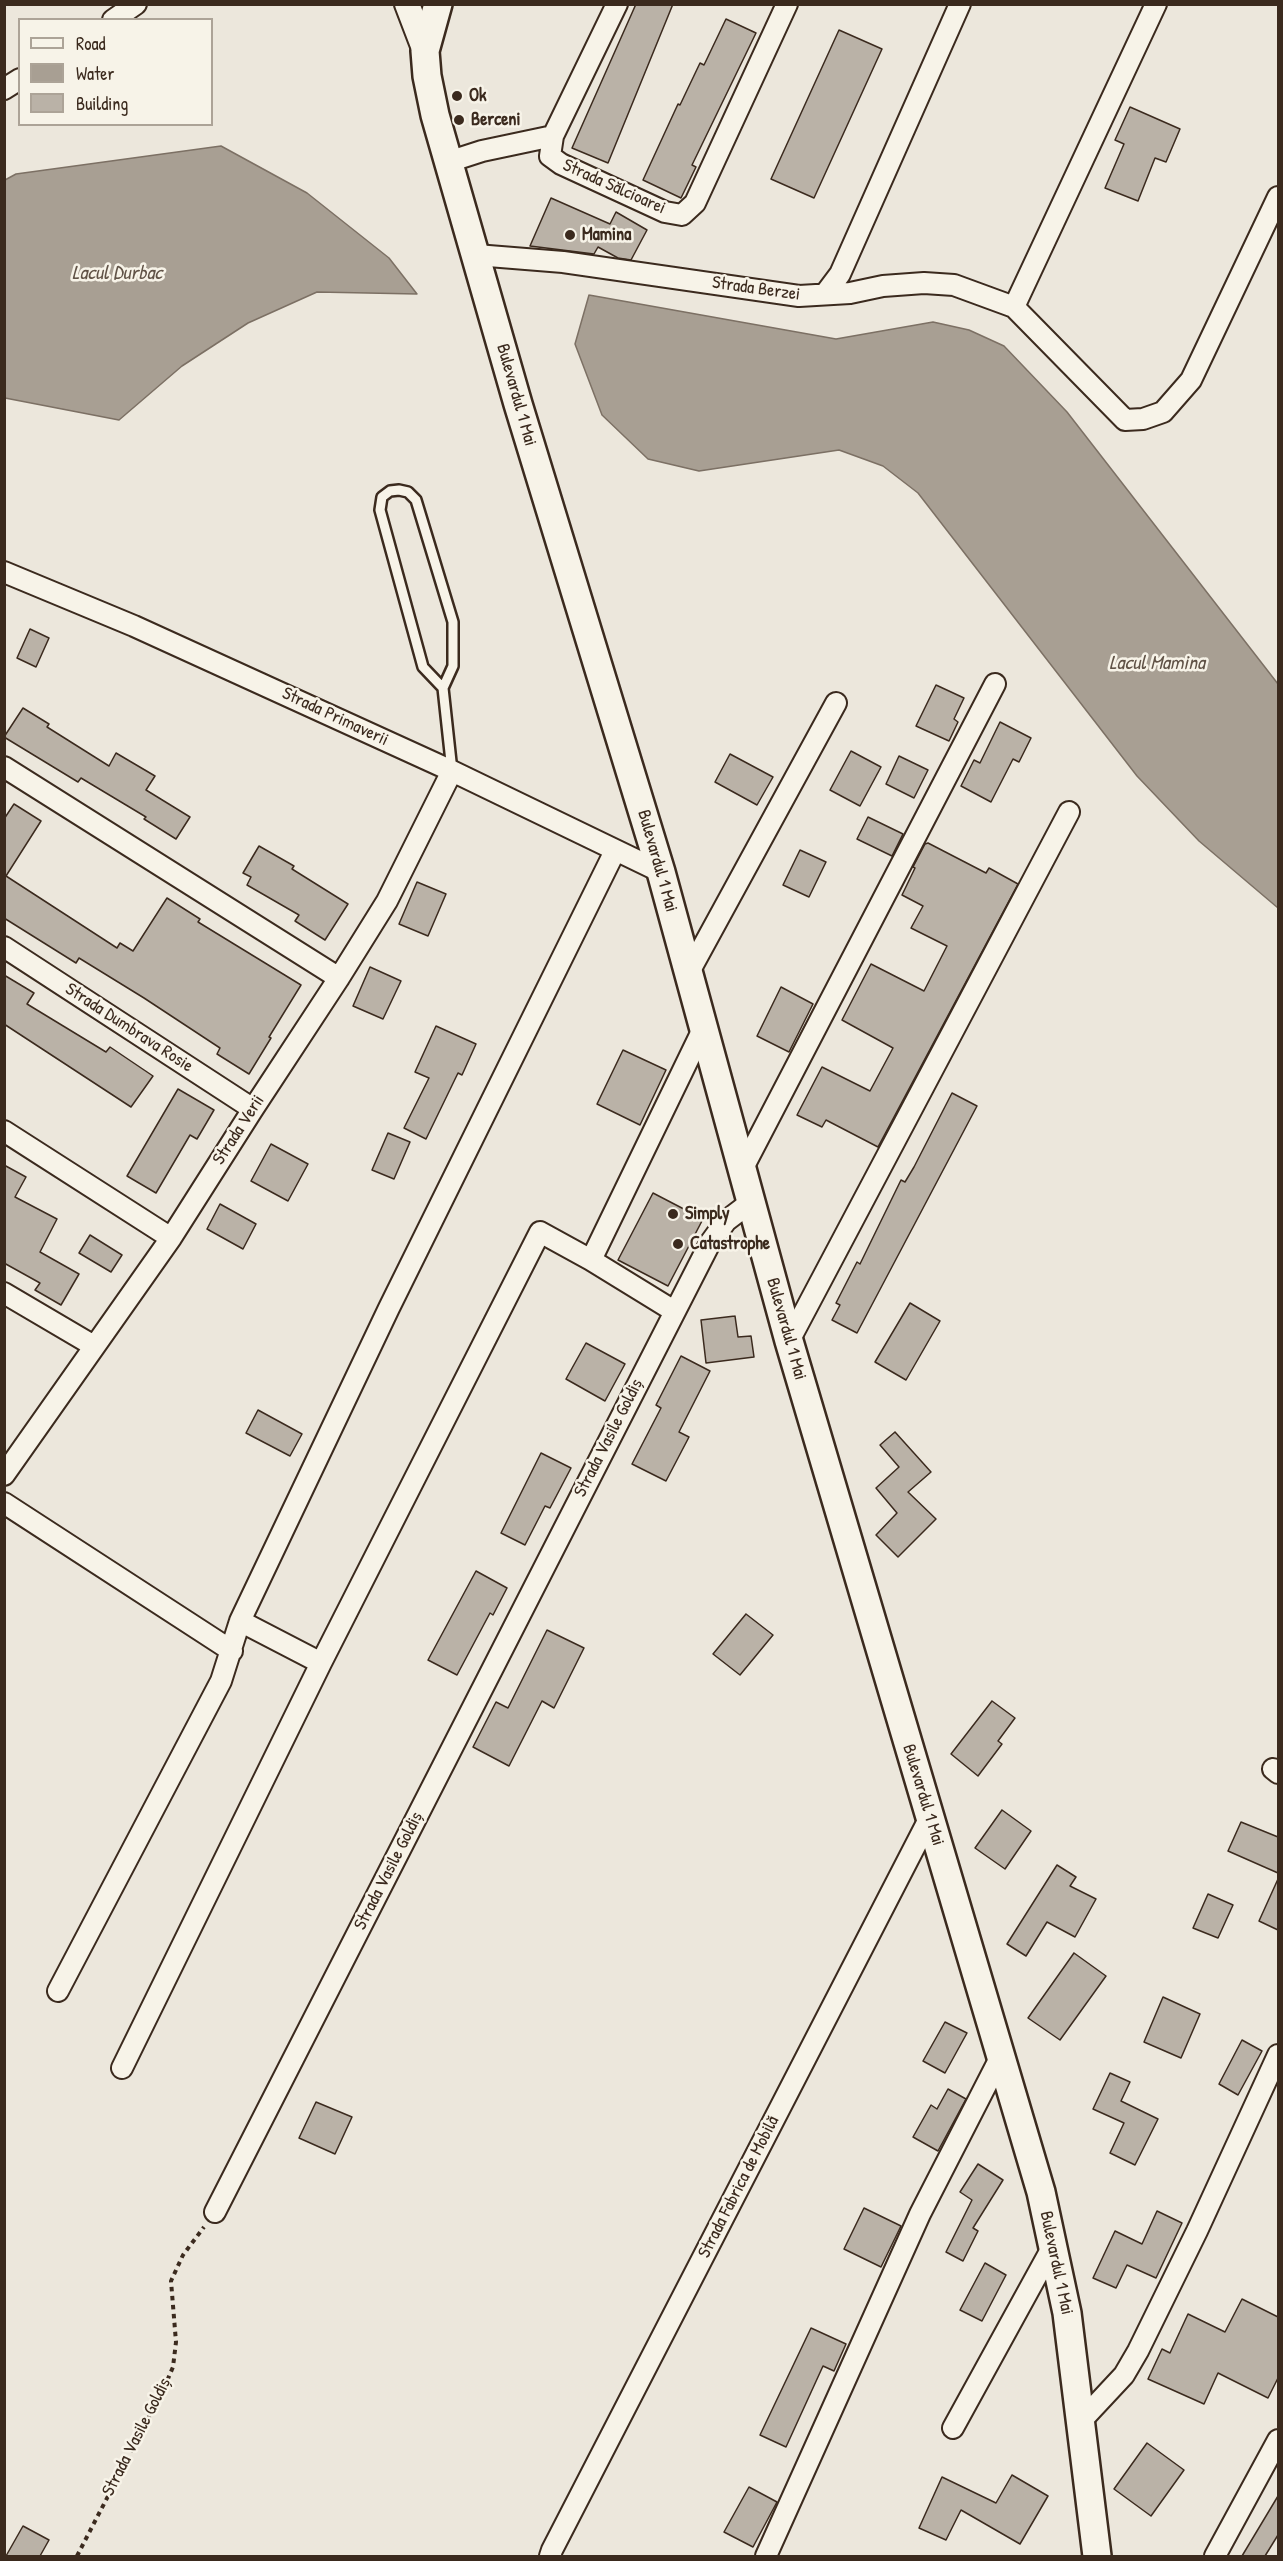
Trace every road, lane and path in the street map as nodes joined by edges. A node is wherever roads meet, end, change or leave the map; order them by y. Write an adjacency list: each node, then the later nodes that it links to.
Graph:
1 (136, 4): 8 (street)
2 (407, 4): 9 (street)
3 (438, 4): 9 (main road, Bulevardul 1 Mai)
4 (617, 4): 12 (street, Strada Sălcioarei)
5 (787, 4): 12 (street, Strada Sălcioarei)
6 (960, 4): 16 (street, Strada Berzei)
7 (1155, 4): 17 (street)
8 (116, 18)
9 (425, 51): 13 (main road, Bulevardul 1 Mai)
10 (18, 80): 11 (street)
11 (4, 89)
12 (553, 136): 13 (street)
13 (448, 162): 15 (main road, Bulevardul 1 Mai)
14 (1278, 197): 17 (street)
15 (476, 255): 16 (street, Strada Berzei); 26 (main road, Bulevardul 1 Mai)
16 (825, 294): 17 (street)
17 (1014, 307)
18 (4, 572): 23 (street, Strada Primaverii)
19 (995, 684): 33 (street)
20 (443, 688): 20 (lane); 23 (lane)
21 (836, 703): 28 (street)
22 (4, 767): 29 (street)
23 (452, 771): 25 (street, Strada Primaverii); 29 (street, Strada Verii)
24 (1069, 812): 39 (street)
25 (615, 851): 26 (street, Strada Primaverii); 43 (street)
26 (661, 872): 28 (main road, Bulevardul 1 Mai)
27 (4, 947): 31 (street, Strada Dumbrava Rosie)
28 (688, 974): 30 (main road, Bulevardul 1 Mai)
29 (339, 978): 31 (street, Strada Verii)
30 (703, 1029): 33 (main road, Bulevardul 1 Mai); 36 (street)
31 (253, 1109): 35 (street, Strada Verii)
32 (4, 1131): 35 (street)
33 (742, 1170): 34 (main road, Bulevardul 1 Mai)
34 (751, 1202): 38 (street, Strada Vasile Goldiș); 39 (main road, Bulevardul 1 Mai)
35 (171, 1238): 40 (street, Strada Verii)
36 (591, 1260): 38 (street); 45 (street)
37 (4, 1293): 40 (street)
38 (674, 1311): 51 (street, Strada Vasile Goldiș)
39 (789, 1341): 46 (main road, Bulevardul 1 Mai)
40 (94, 1346): 41 (street, Strada Verii)
41 (4, 1475)
42 (4, 1503): 44 (street)
43 (240, 1621): 44 (street); 45 (street)
44 (232, 1651): 47 (street)
45 (321, 1663): 50 (street)
46 (929, 1819): 49 (main road, Bulevardul 1 Mai); 57 (street, Strada Fabrica de Mobilă)
47 (58, 1991)
48 (1278, 2055): 53 (street)
49 (1001, 2056): 52 (main road, Bulevardul 1 Mai); 58 (street)
50 (122, 2068)
51 (215, 2212): 56 (path, Strada Vasile Goldiș)
52 (1053, 2246): 53 (main road, Bulevardul 1 Mai); 54 (street)
53 (1082, 2420): 59 (main road, Bulevardul 1 Mai)
54 (953, 2428)
55 (1278, 2440): 60 (street)
56 (76, 2556)
57 (550, 2556)
58 (766, 2556)
59 (1097, 2556)
60 (1215, 2556)

